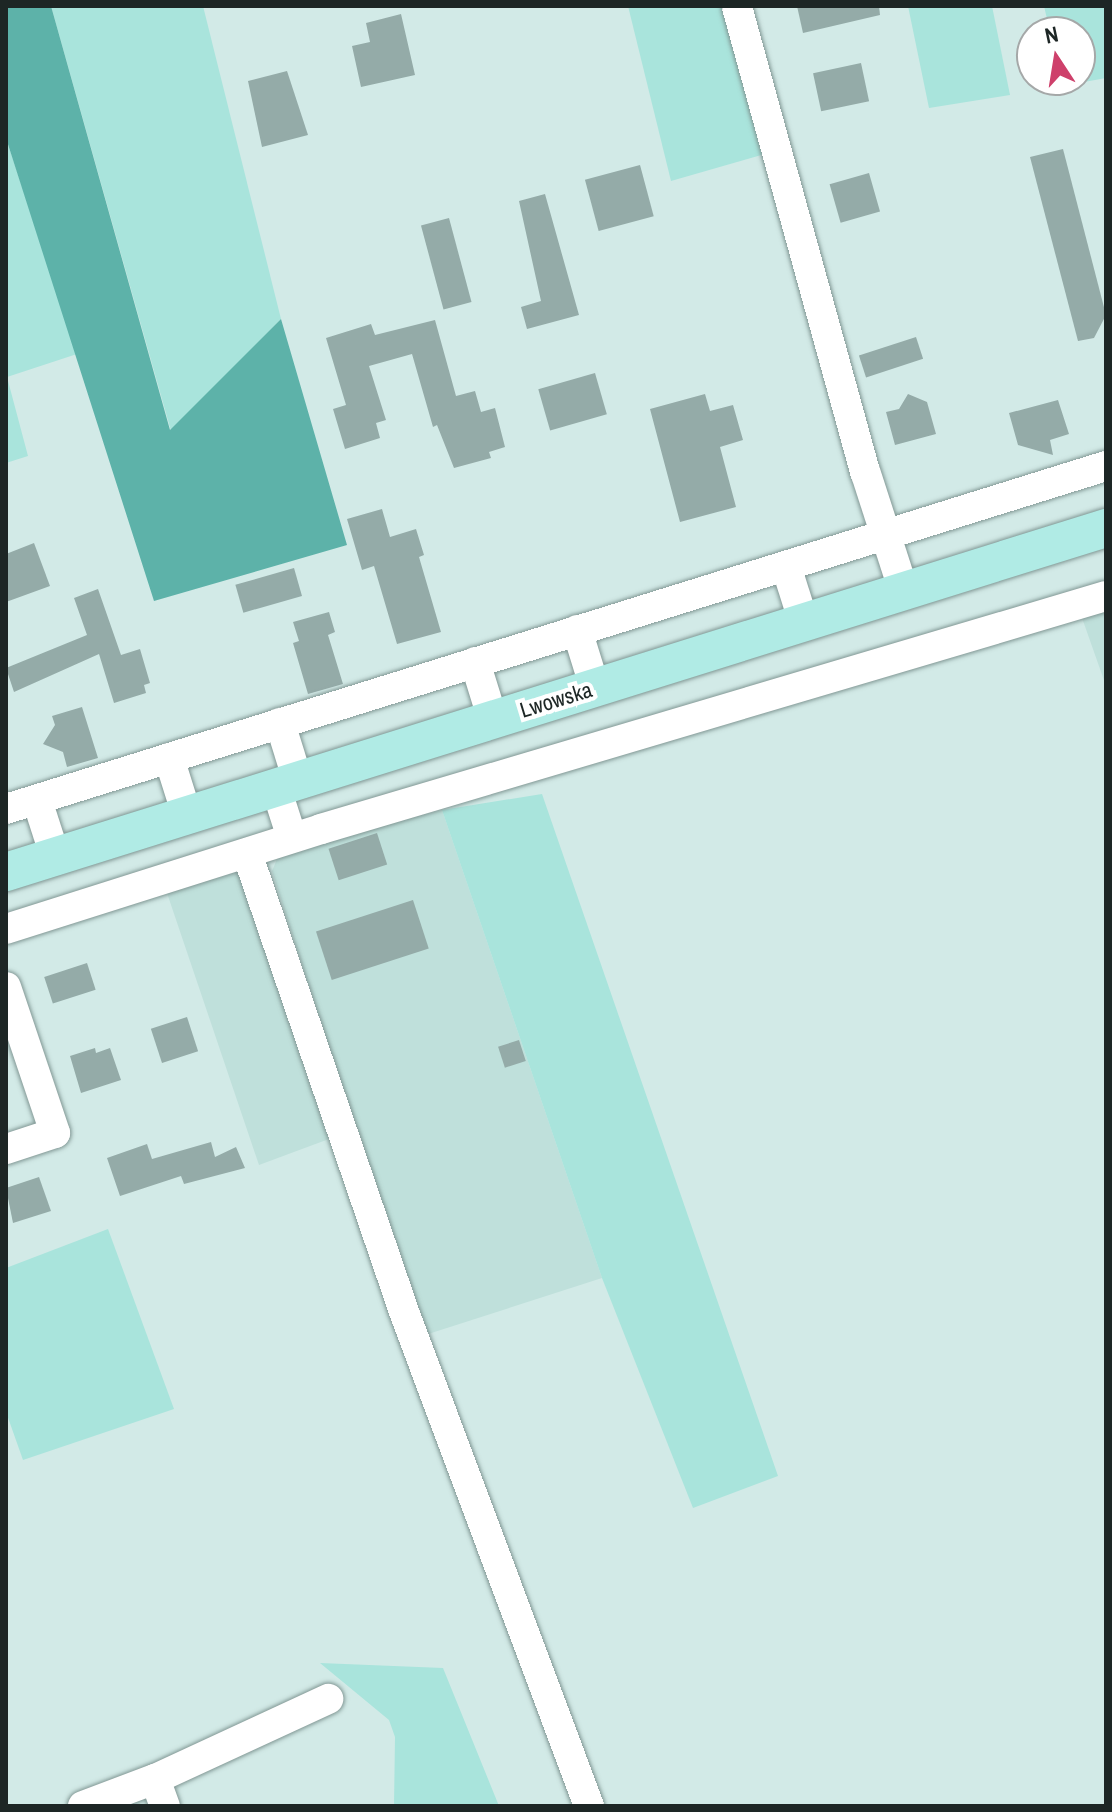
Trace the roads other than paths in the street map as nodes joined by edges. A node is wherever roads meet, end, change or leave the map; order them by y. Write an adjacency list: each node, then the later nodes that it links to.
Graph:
1 (737, 7): 4 (street)
2 (1104, 474): 4 (street)
3 (1106, 528): 6 (main road, Lwowska)
4 (886, 535): 5 (street); 6 (street)
5 (786, 566): 8 (street); 9 (street)
6 (904, 592): 8 (main road, Lwowska)
7 (1106, 596): 19 (street)
8 (804, 623): 11 (main road, Lwowska)
9 (577, 630): 10 (street); 11 (street)
10 (475, 662): 12 (street); 13 (street)
11 (595, 688): 12 (main road, Lwowska)
12 (493, 720): 15 (main road, Lwowska)
13 (280, 723): 14 (street); 15 (street)
14 (169, 758): 16 (street); 18 (street)
15 (287, 784): 18 (main road, Lwowska); 19 (street)
16 (37, 800): 17 (street); 21 (street)
17 (6, 809)
18 (187, 815): 21 (main road, Lwowska)
19 (292, 838): 20 (street)
20 (247, 853): 23 (street); 29 (street)
21 (55, 856): 22 (main road, Lwowska)
22 (6, 872)
23 (6, 929)
24 (6, 987): 25 (street)
25 (6, 1149)
26 (328, 1699): 27 (street)
27 (160, 1793): 28 (street)
28 (100, 1803)
29 (589, 1806)

